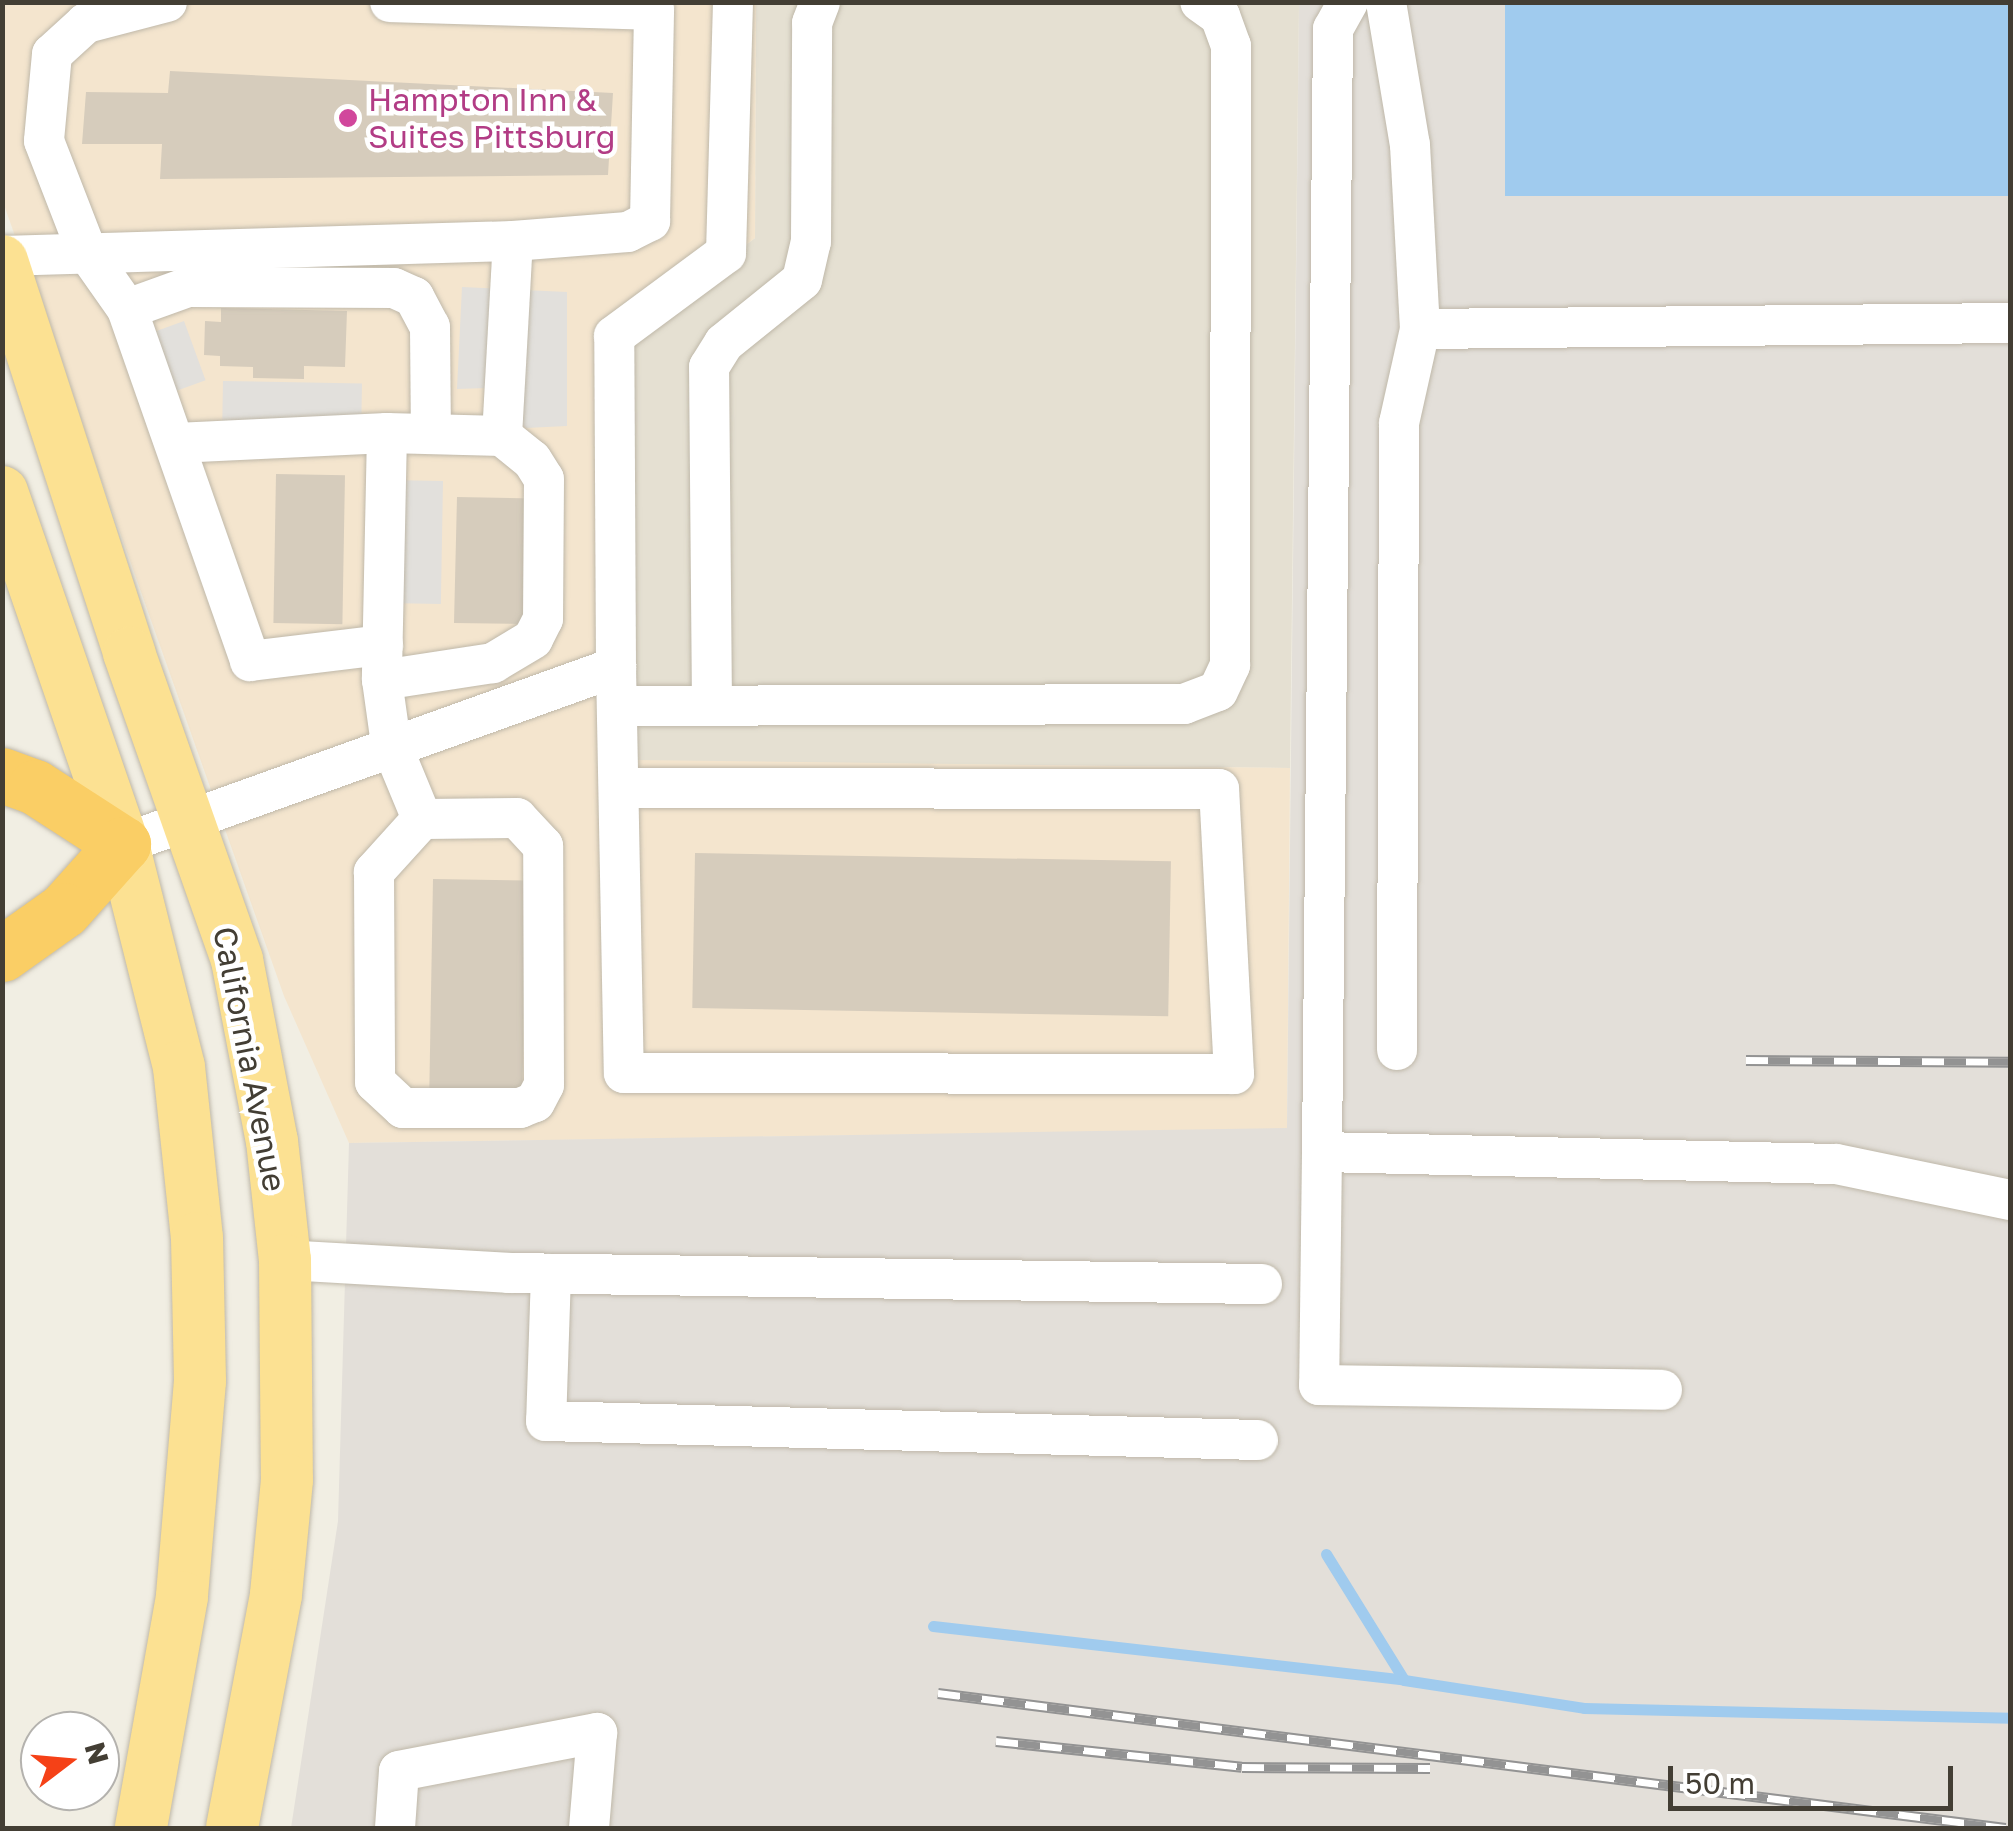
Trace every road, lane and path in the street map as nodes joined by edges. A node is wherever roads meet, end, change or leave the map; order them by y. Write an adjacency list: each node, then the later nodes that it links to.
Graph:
1 (167, 2): 9 (lane)
2 (390, 2): 8 (lane)
3 (733, 2): 20 (lane)
4 (820, 2): 21 (lane)
5 (1200, 2): 21 (lane)
6 (1348, 2): 30 (lane)
7 (1386, 2): 13 (lane)
8 (514, 241): 9 (lane); 16 (lane)
9 (88, 252): 10 (lane); 11 (lane)
10 (2, 258): 25 (main road, California Avenue)
11 (127, 309): 15 (lane); 17 (lane)
12 (2010, 324): 13 (lane)
13 (1420, 328): 29 (lane)
14 (388, 433): 15 (lane); 17 (lane); 19 (lane)
15 (430, 434): 16 (lane)
16 (502, 436): 19 (lane)
17 (176, 443): 19 (lane)
18 (2, 492): 27 (main road)
19 (383, 662): 22 (lane)
20 (617, 686): 21 (lane); 22 (lane); 24 (lane)
21 (712, 706)
22 (390, 744): 25 (lane); 26 (lane)
23 (2, 774): 27 (highway)
24 (619, 788): 24 (lane)
25 (190, 818): 27 (lane); 32 (main road, California Avenue)
26 (422, 819): 26 (lane)
27 (123, 844): 28 (highway); 37 (main road)
28 (2, 954)
29 (1397, 1050)
30 (1322, 1152): 31 (lane); 35 (lane)
31 (2010, 1200)
32 (285, 1260): 33 (lane); 38 (main road, California Avenue)
33 (551, 1274): 34 (lane); 36 (lane)
34 (1262, 1284)
35 (1662, 1390)
36 (1258, 1440)
37 (141, 1828)
38 (232, 1828)
39 (395, 1828): 40 (lane)
40 (589, 1828)

